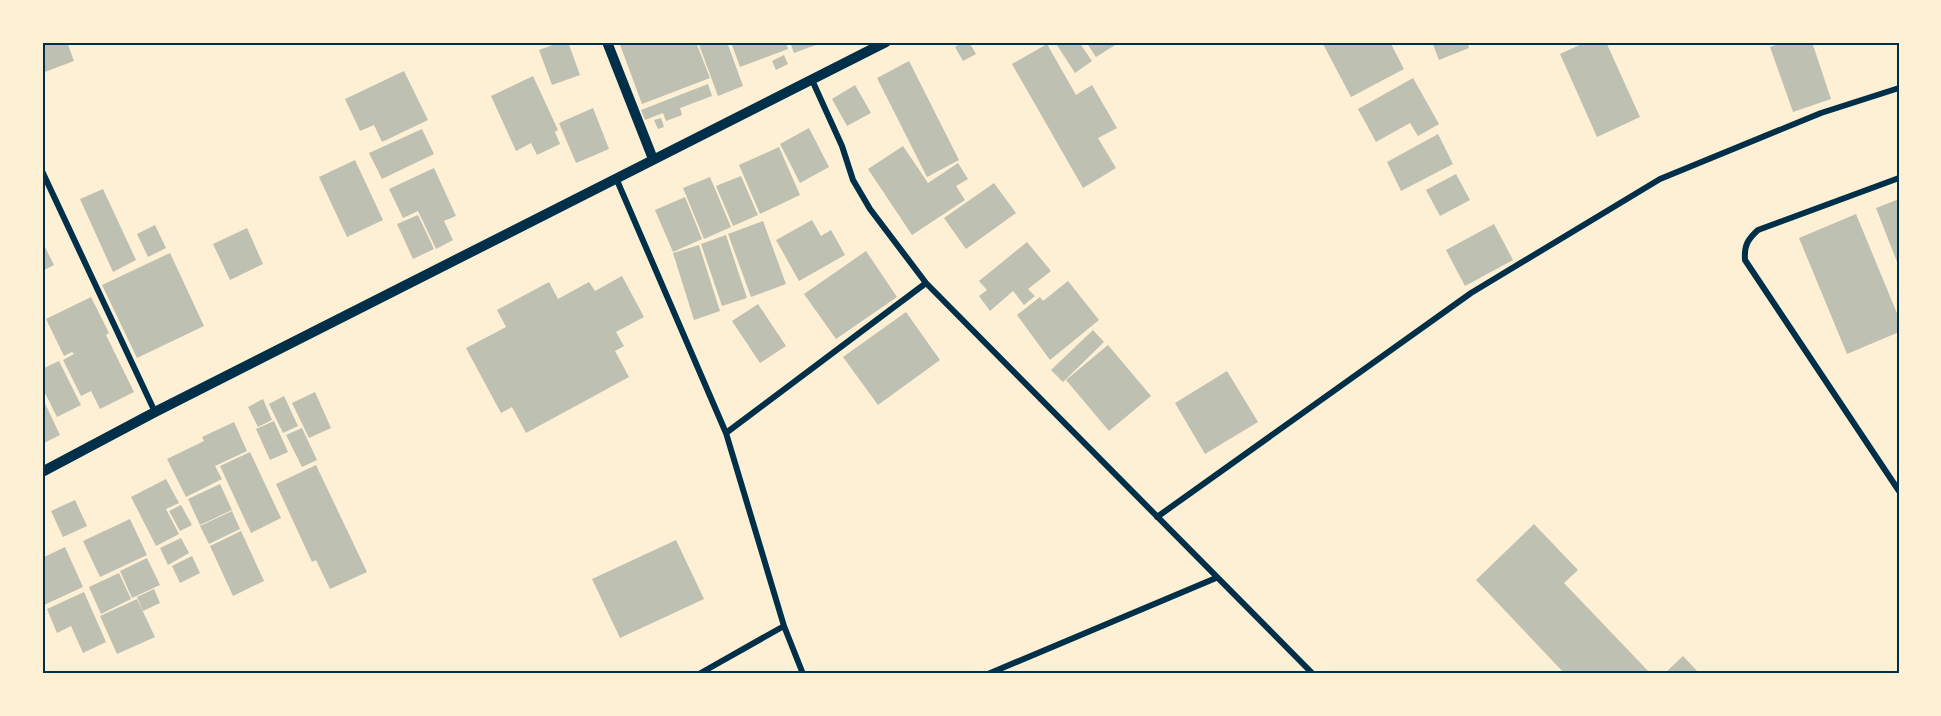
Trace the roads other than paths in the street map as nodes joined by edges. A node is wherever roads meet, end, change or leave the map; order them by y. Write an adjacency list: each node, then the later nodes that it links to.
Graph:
1 (607, 42): 5 (street)
2 (886, 42): 3 (street)
3 (812, 80): 5 (street); 9 (street)
4 (1899, 88): 14 (street)
5 (653, 159): 7 (street)
6 (42, 171): 10 (street)
7 (616, 178): 10 (street); 11 (street)
8 (1899, 178): 13 (street)
9 (926, 283): 11 (street); 14 (street)
10 (155, 412): 12 (street)
11 (726, 433): 16 (street)
12 (42, 472)
13 (1899, 491)
14 (1157, 517): 15 (street)
15 (1215, 578): 19 (street); 20 (street)
16 (784, 626): 17 (street); 18 (street)
17 (699, 674)
18 (803, 674)
19 (988, 674)
20 (1313, 674)

